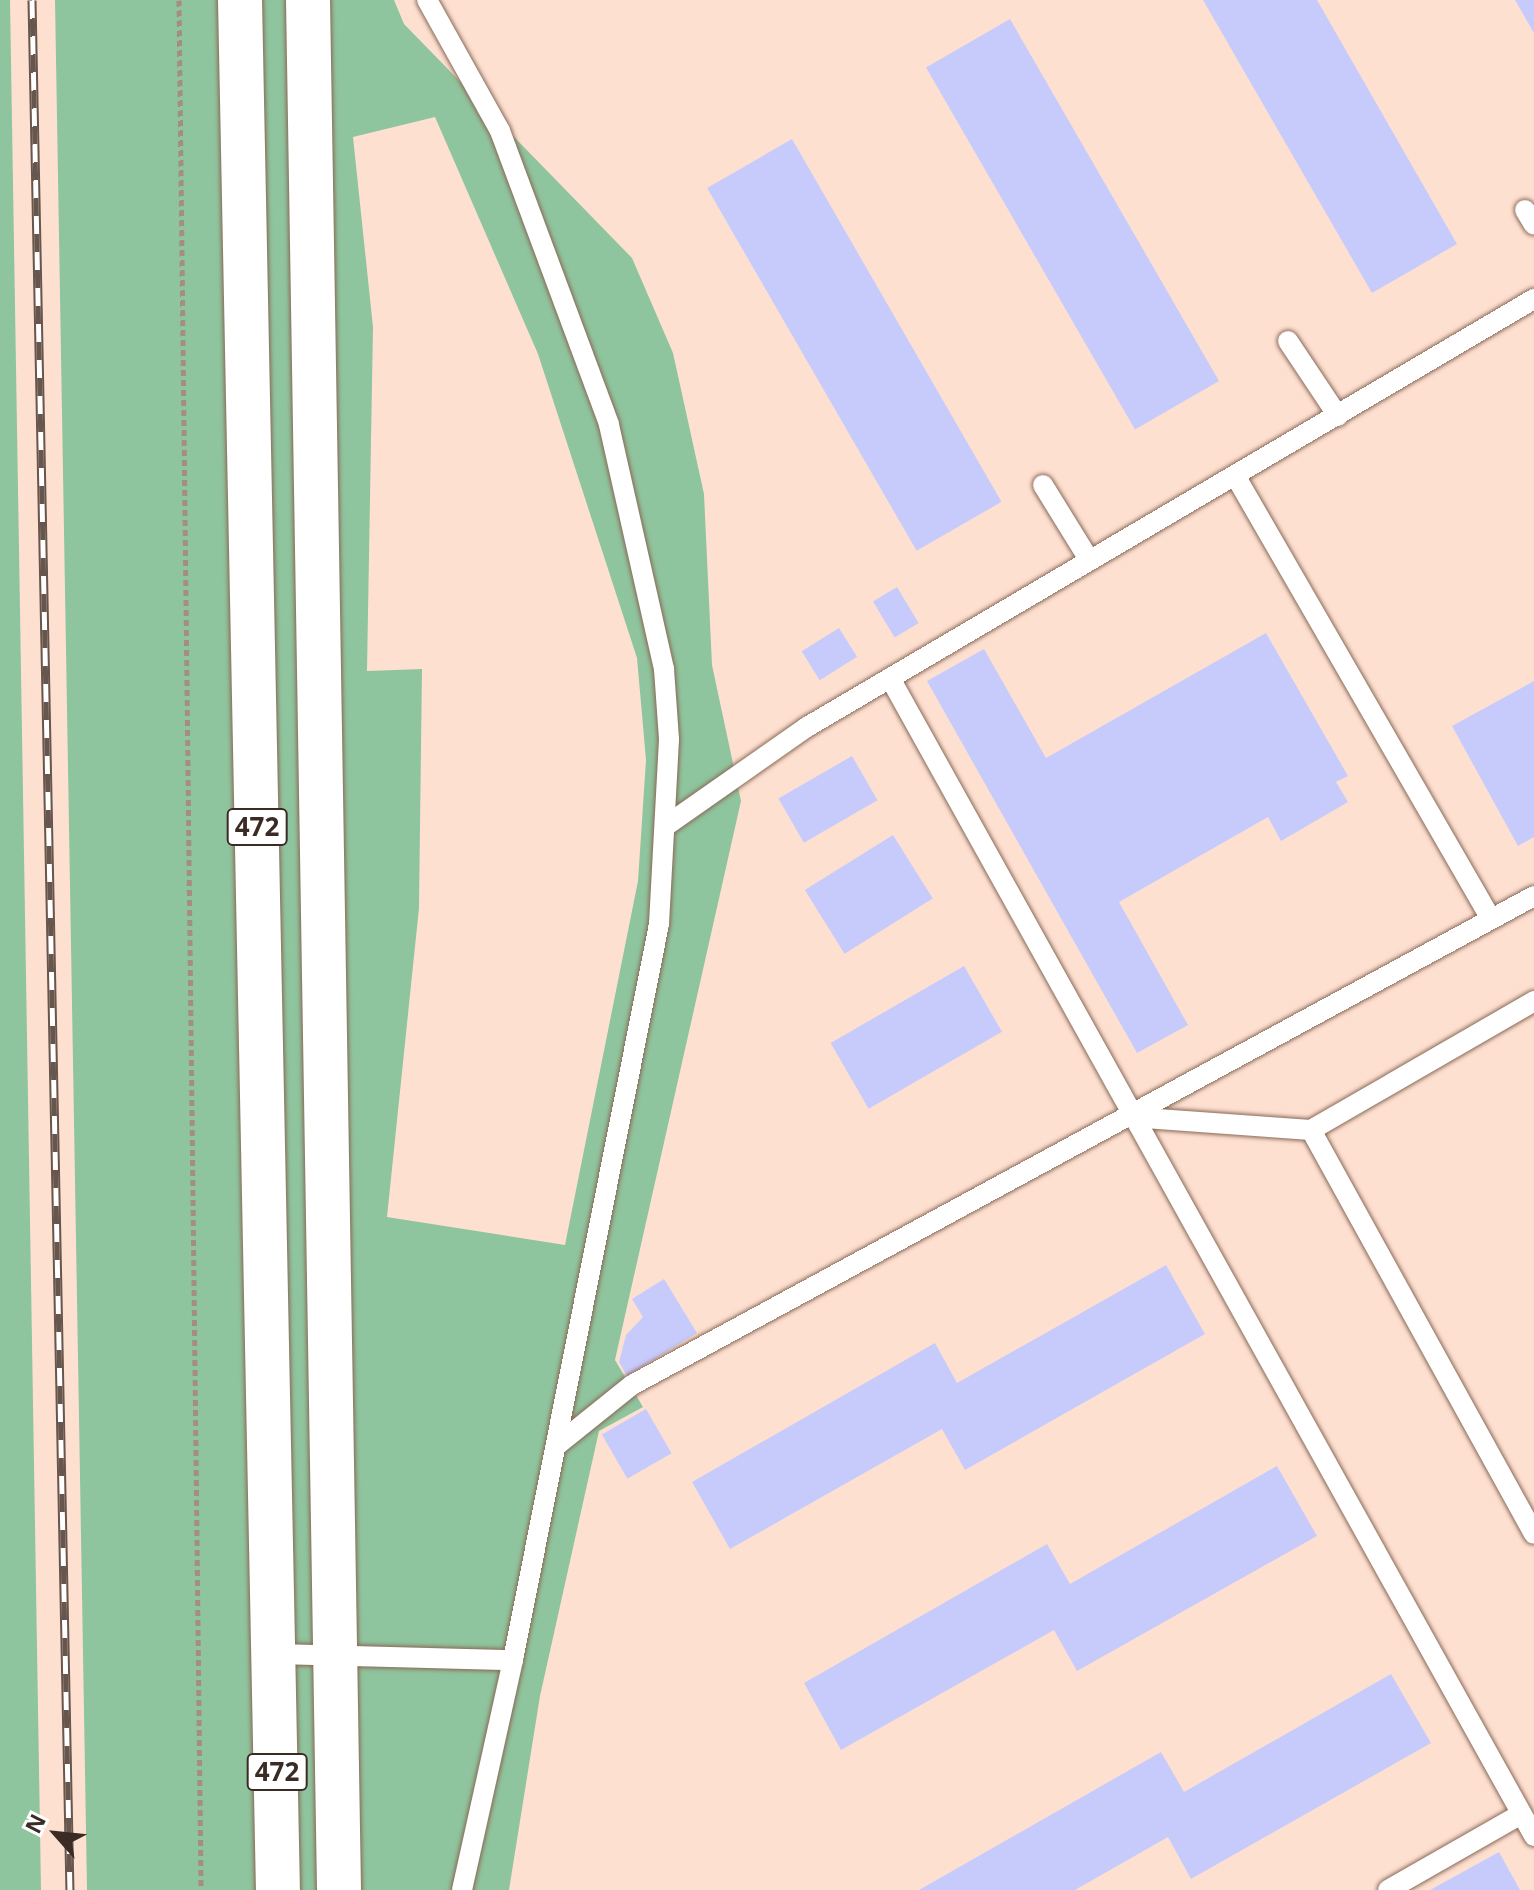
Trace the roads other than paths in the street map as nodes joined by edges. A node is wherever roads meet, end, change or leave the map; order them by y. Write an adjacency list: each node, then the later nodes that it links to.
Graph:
1 (240, 0): 20 (main road, 472)
2 (308, 0): 19 (main road, 472)
3 (427, 0): 11 (lane)
4 (1534, 299): 6 (lane)
5 (1288, 341): 6 (lane)
6 (1338, 416): 7 (lane)
7 (1236, 477): 9 (lane); 13 (lane)
8 (1043, 485): 9 (lane)
9 (1088, 558): 10 (lane)
10 (890, 678): 11 (lane); 15 (lane)
11 (667, 825): 17 (lane)
12 (1534, 896): 13 (lane)
13 (1491, 919): 15 (lane)
14 (1534, 1001): 16 (lane)
15 (1130, 1117): 16 (lane); 17 (lane); 22 (lane)
16 (1311, 1130): 18 (lane)
17 (556, 1446): 21 (lane)
18 (1534, 1534)
19 (336, 1652): 20 (lane); 21 (lane); 25 (main road, 472)
20 (277, 1654): 24 (main road, 472)
21 (513, 1660): 26 (lane)
22 (1521, 1814): 23 (lane); 27 (lane)
23 (1534, 1836)
24 (278, 1890)
25 (339, 1890)
26 (462, 1890)
27 (1388, 1890)

